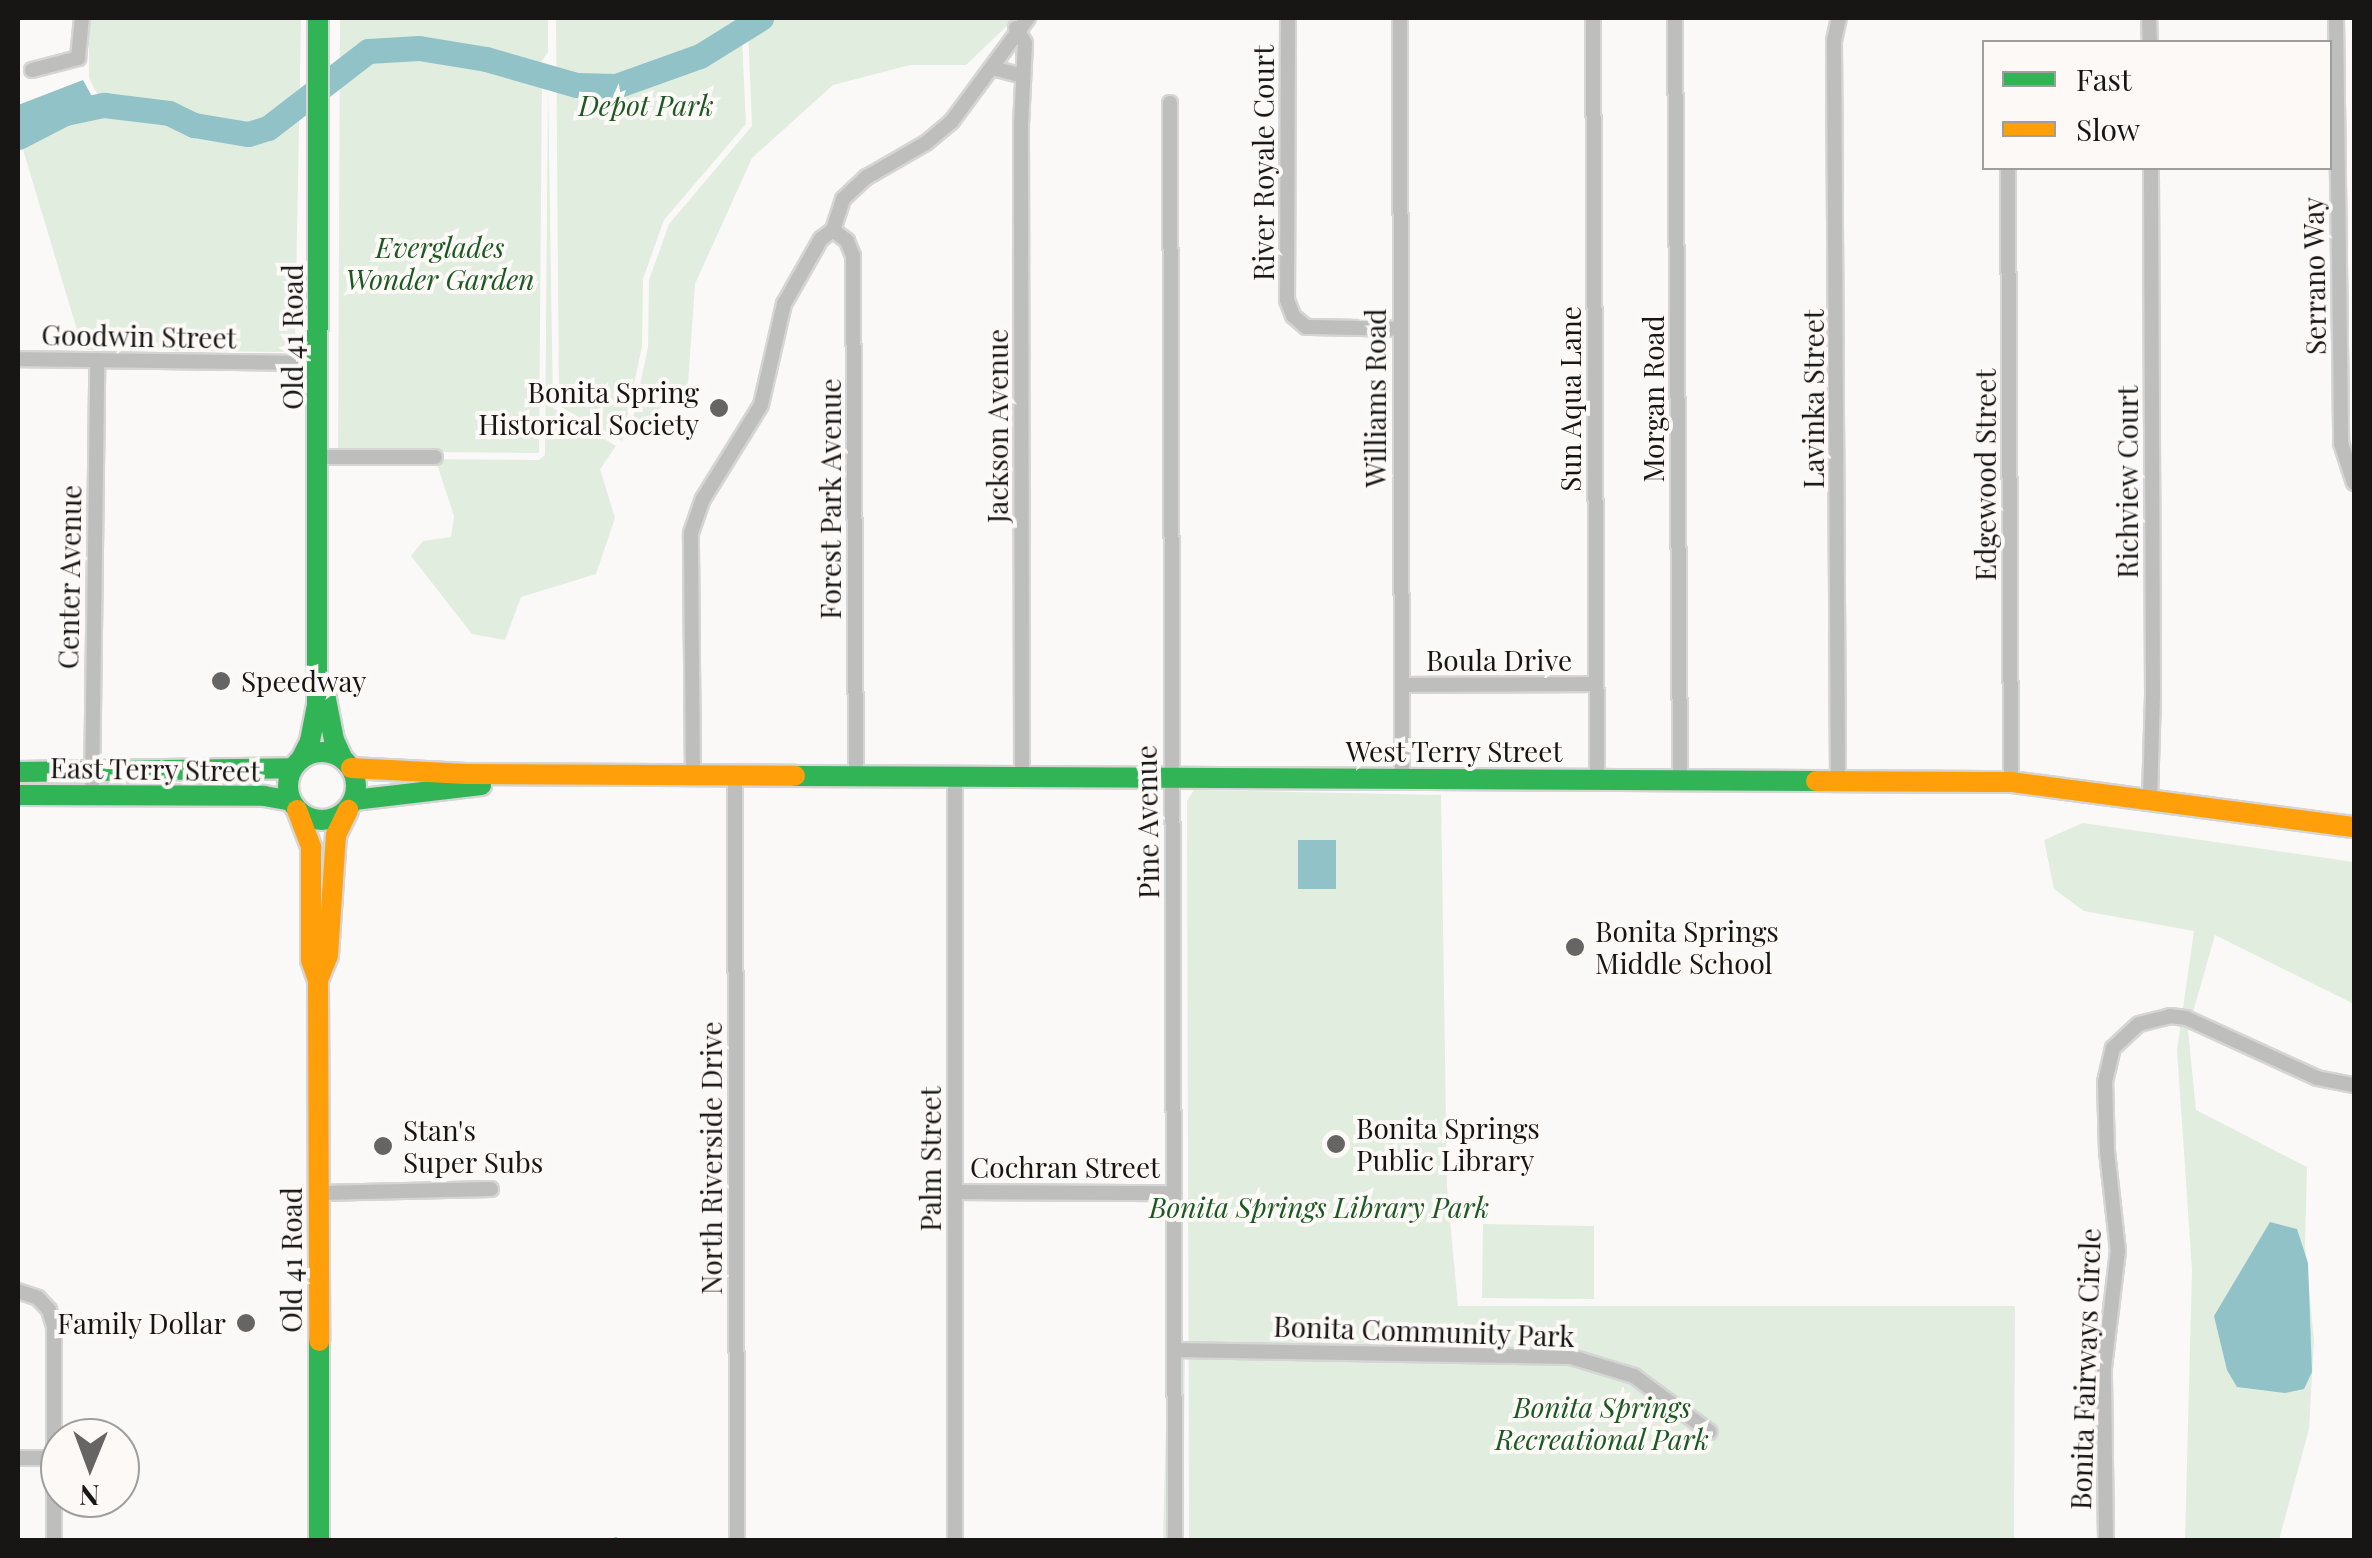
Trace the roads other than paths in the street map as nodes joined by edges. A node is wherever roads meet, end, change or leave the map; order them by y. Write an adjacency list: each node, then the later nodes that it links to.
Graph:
1 (82, 18): 12 (street)
2 (1028, 18): 10 (street)
3 (1288, 18): 18 (street, River Royale Court)
4 (1400, 18): 18 (street, Williams Road)
5 (1593, 18): 27 (street, Sun Aqua Lane)
6 (1674, 18): 42 (street, Morgan Road)
7 (1840, 18): 43 (street, Lavinka Street)
8 (2336, 18): 22 (street, Serrano Way)
9 (320, 22): 21 (street, Old 41 Road)
10 (1016, 28): 11 (street); 13 (street, Jackson Avenue)
11 (993, 68): 13 (street); 17 (street)
12 (32, 70)
13 (1023, 76): 38 (street, Jackson Avenue)
14 (1170, 103): 39 (street, Pine Avenue)
15 (2008, 170): 44 (street, Edgewood Street)
16 (2150, 170): 47 (street, Richview Court)
17 (833, 230): 34 (street); 36 (street, Forest Park Avenue)
18 (1400, 330): 28 (street, Williams Road)
19 (18, 360): 20 (street, Goodwin Street)
20 (97, 360): 21 (street, Goodwin Street); 31 (street, Center Avenue)
21 (320, 364): 24 (street, Old 41 Road)
22 (2347, 415): 25 (street, Serrano Way)
23 (436, 456): 24 (street)
24 (319, 457): 26 (street, Old 41 Road)
25 (2354, 483)
26 (318, 643): 29 (street, Old 41 Road); 30 (street, Old 41 Road)
27 (1596, 684): 28 (street, Boula Drive); 41 (street, Sun Aqua Lane)
28 (1402, 685): 40 (street, Williams Road)
29 (297, 764): 30 (street); 31 (street, East Terry Street); 49 (street)
30 (347, 764): 33 (street, West Terry Street); 48 (street)
31 (92, 771): 32 (street, East Terry Street); 46 (street, Center Avenue)
32 (18, 772)
33 (551, 775): 34 (street, West Terry Street); 48 (street, West Terry Street)
34 (693, 776): 35 (street, West Terry Street)
35 (735, 776): 36 (street, West Terry Street); 62 (street, North Riverside Drive)
36 (856, 776): 37 (street, West Terry Street)
37 (955, 776): 38 (street, West Terry Street); 54 (street, Palm Street)
38 (1022, 776): 39 (street, West Terry Street)
39 (1172, 777): 40 (street, West Terry Street); 56 (street, Pine Avenue)
40 (1402, 778): 41 (street, West Terry Street)
41 (1598, 779): 42 (street, West Terry Street)
42 (1680, 779): 43 (street, West Terry Street)
43 (1838, 780): 44 (street, West Terry Street)
44 (2011, 782): 47 (street, West Terry Street)
45 (18, 795): 46 (street, East Terry Street)
46 (92, 795): 49 (street, East Terry Street)
47 (2150, 797): 50 (street, West Terry Street)
48 (351, 805): 49 (street); 51 (street, Old 41 Road)
49 (294, 806): 51 (street, Old 41 Road)
50 (2354, 827)
51 (318, 980): 55 (street, Old 41 Road)
52 (2354, 1085): 65 (street, Bonita Fairways Circle)
53 (491, 1189): 55 (street)
54 (955, 1192): 56 (street, Cochran Street); 63 (street, Palm Street)
55 (319, 1193): 61 (street, Old 41 Road)
56 (1174, 1193): 58 (street, Pine Avenue)
57 (18, 1292): 59 (street)
58 (1175, 1350): 60 (street, Bonita Community Park); 64 (street, Pine Avenue)
59 (54, 1418)
60 (1710, 1432)
61 (320, 1540)
62 (736, 1540)
63 (954, 1540)
64 (1175, 1540)
65 (2106, 1540)

